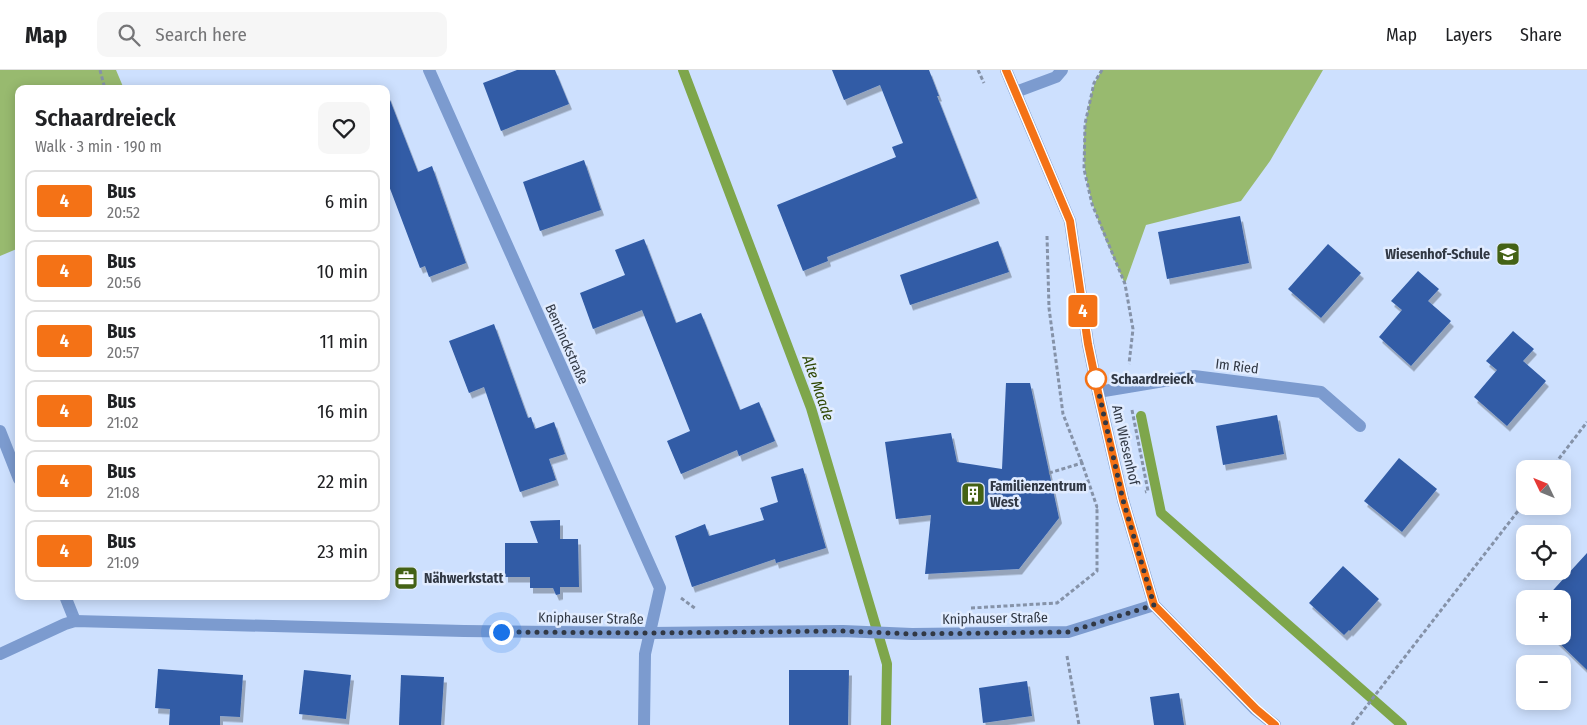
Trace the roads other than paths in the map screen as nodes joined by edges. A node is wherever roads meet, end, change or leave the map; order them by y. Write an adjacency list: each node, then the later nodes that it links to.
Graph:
1 (430, 70): 12 (street, Bentinckstraße)
2 (1006, 70): 4 (street, Am Wiesenhof)
3 (1062, 70): 4 (street)
4 (1016, 92): 5 (street, Am Wiesenhof)
5 (1098, 392): 6 (street, Im Ried); 10 (street, Am Wiesenhof)
6 (1360, 426)
7 (0, 431): 8 (street)
8 (15, 469)
9 (67, 600): 11 (street)
10 (1154, 605): 12 (street, Kniphauser Straße); 15 (street, Am Wiesenhof)
11 (75, 621): 12 (street, Kniphauser Straße); 13 (street, Kniphauser Straße)
12 (650, 633): 14 (street, Bentinckstraße)
13 (0, 654)
14 (644, 725)
15 (1275, 725)

